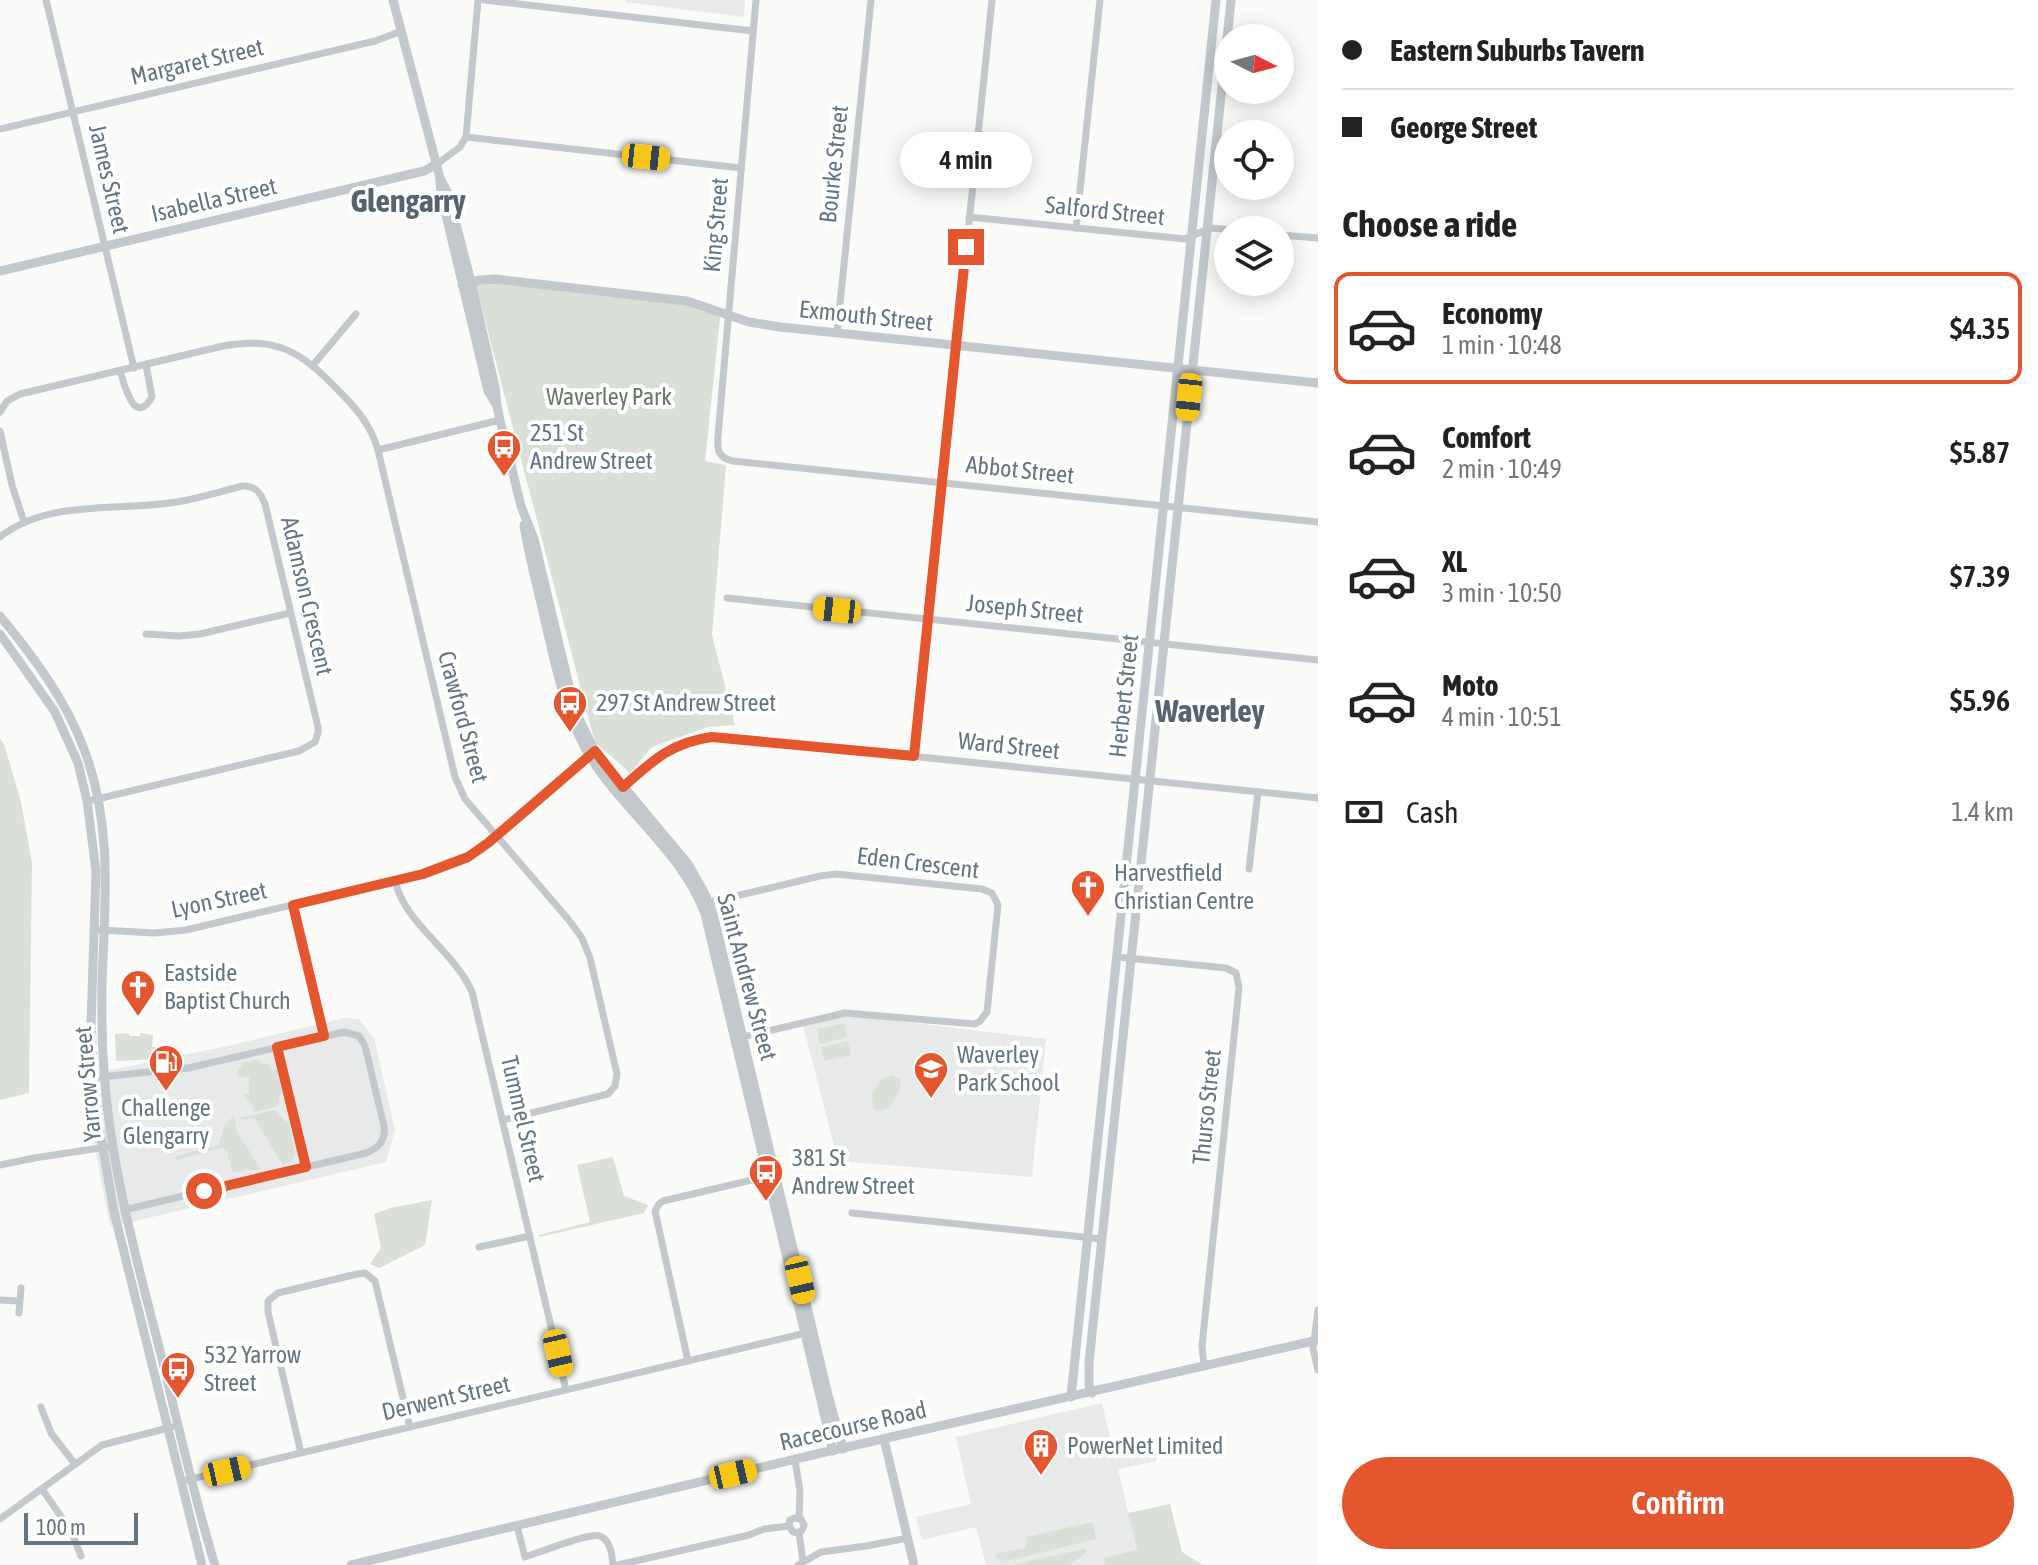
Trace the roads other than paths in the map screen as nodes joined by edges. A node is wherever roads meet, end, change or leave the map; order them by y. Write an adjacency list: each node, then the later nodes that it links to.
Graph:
1 (46, 0): 17 (street, James Street)
2 (393, 0): 12 (street, Saint Andrew Street)
3 (478, 0): 19 (street)
4 (484, 0): 13 (street)
5 (756, 0): 13 (street, King Street)
6 (871, 0): 34 (street, Bourke Street)
7 (992, 0): 22 (street)
8 (1100, 0): 23 (street)
9 (1216, 0): 14 (street, Herbert Street)
10 (1231, 0): 11 (street, Herbert Street)
11 (1228, 24)
12 (402, 31): 17 (street, Margaret Street); 20 (street, Saint Andrew Street)
13 (753, 31): 21 (street, King Street)
14 (1211, 49): 15 (street); 27 (street, Herbert Street)
15 (1214, 49)
16 (1219, 104): 25 (street, Herbert Street)
17 (73, 112): 18 (street, Margaret Street); 29 (street, James Street)
18 (0, 129)
19 (466, 137): 20 (street); 21 (street)
20 (437, 164): 29 (street, Isabella Street); 31 (street, Saint Andrew Street)
21 (741, 168): 33 (street, King Street)
22 (969, 217): 23 (street, Salford Street); 35 (street)
23 (1076, 228): 27 (street, Salford Street)
24 (1214, 228): 25 (street)
25 (1206, 229): 27 (street, Salford Street); 40 (street, Herbert Street)
26 (1294, 236): 28 (street)
27 (1192, 237): 39 (street, Herbert Street)
28 (1318, 238)
29 (104, 246): 30 (street, Isabella Street); 38 (street, James Street)
30 (0, 271)
31 (467, 283): 33 (street, Exmouth Street); 44 (street, Saint Andrew Street)
32 (356, 314): 37 (street)
33 (728, 315): 34 (street, Exmouth Street); 47 (street, King Street)
34 (837, 333): 35 (street, Exmouth Street)
35 (957, 345): 39 (street, Exmouth Street); 48 (street)
36 (146, 365): 37 (street, Crawford Street); 38 (street, Crawford Street); 41 (street)
37 (313, 365): 46 (street, Crawford Street)
38 (134, 368): 41 (street, Crawford Street)
39 (1178, 368): 40 (street, Exmouth Street); 49 (street, Herbert Street)
40 (1192, 369): 42 (street, Exmouth Street); 50 (street, Herbert Street)
41 (120, 371): 43 (street, Crawford Street)
42 (1318, 383)
43 (0, 412)
44 (500, 420): 46 (street); 63 (street, Saint Andrew Street)
45 (0, 431): 51 (street)
46 (378, 450): 71 (street, Crawford Street)
47 (719, 454): 48 (street, Abbot Street)
48 (943, 483): 49 (street, Abbot Street); 57 (street)
49 (1164, 506): 50 (street, Abbot Street); 60 (street, Herbert Street)
50 (1178, 507): 52 (street, Abbot Street); 61 (street, Herbert Street)
51 (24, 522): 53 (street, Adamson Crescent); 55 (street, Adamson Crescent)
52 (1318, 522)
53 (0, 537)
54 (727, 598): 57 (street, Joseph Street)
55 (290, 613): 59 (street); 70 (street, Adamson Crescent)
56 (0, 616): 70 (street, Yarrow Street)
57 (928, 619): 60 (street, Joseph Street); 64 (street)
58 (0, 634): 70 (street, Yarrow Street)
59 (146, 634)
60 (1150, 642): 61 (street, Joseph Street); 65 (street, Herbert Street)
61 (1163, 644): 62 (street, Joseph Street); 66 (street, Herbert Street)
62 (1318, 660)
63 (592, 753): 67 (street, Saint Andrew Street); 71 (street, Lyon Street)
64 (914, 756): 65 (street, Ward Street); 67 (street, Ward Street)
65 (1135, 779): 66 (street, Ward Street); 77 (street, Herbert Street)
66 (1149, 781): 68 (street, Ward Street); 78 (street, Herbert Street)
67 (620, 790): 75 (street, Saint Andrew Street)
68 (1258, 792): 69 (street, Ward Street); 72 (street)
69 (1318, 798)
70 (93, 800): 76 (street, Yarrow Street)
71 (496, 835): 73 (street, Lyon Street); 85 (street, Crawford Street)
72 (1249, 869)
73 (395, 880): 74 (street, Lyon Street); 85 (street, Tummel Street)
74 (293, 905): 76 (street, Lyon Street); 79 (street)
75 (706, 905): 80 (street, Saint Andrew Street); 80 (street, Eden Crescent)
76 (100, 930): 82 (street, Yarrow Street)
77 (1117, 957): 78 (street, Thurso Street); 83 (street, Herbert Street)
78 (1131, 958): 84 (street, Herbert Street); 104 (street, Thurso Street)
79 (324, 1036): 81 (street); 88 (street)
80 (739, 1038): 89 (street, Saint Andrew Street)
81 (277, 1047): 82 (street); 88 (street)
82 (99, 1077): 86 (street, Yarrow Street)
83 (1102, 1100): 84 (street); 93 (street, Herbert Street)
84 (1116, 1101): 94 (street, Herbert Street)
85 (503, 1120): 92 (street, Tummel Street)
86 (107, 1147): 87 (street); 90 (street, Yarrow Street)
87 (0, 1165)
88 (306, 1167): 90 (street)
89 (772, 1176): 101 (street, Saint Andrew Street); 103 (street)
90 (119, 1211): 110 (street, Yarrow Street); 112 (street, Yarrow Street)
91 (852, 1213): 93 (street)
92 (530, 1236): 95 (street); 106 (street, Tummel Street)
93 (1088, 1237): 94 (street); 108 (street, Herbert Street)
94 (1102, 1239): 107 (street, Herbert Street)
95 (479, 1247)
96 (21, 1288): 98 (street)
97 (0, 1300): 98 (street)
98 (19, 1301): 100 (street)
99 (1318, 1310): 102 (street)
100 (19, 1313)
101 (809, 1332): 103 (street, Derwent Street); 114 (street, Saint Andrew Street)
102 (1316, 1340): 104 (street, Racecourse Road); 105 (street)
103 (688, 1361): 106 (street, Derwent Street)
104 (1204, 1367): 107 (street, Racecourse Road)
105 (1318, 1370)
106 (566, 1390): 111 (street, Derwent Street)
107 (1092, 1393): 108 (street, Racecourse Road)
108 (1071, 1397): 113 (street, Racecourse Road)
109 (41, 1407): 117 (street)
110 (179, 1425): 112 (street); 118 (street, Yarrow Street)
111 (410, 1427): 115 (street, Derwent Street); 115 (street)
112 (167, 1428): 117 (street); 118 (street, Yarrow Street)
113 (884, 1439): 114 (street, Racecourse Road); 125 (street)
114 (838, 1450): 116 (street, Racecourse Road)
115 (301, 1453): 118 (street, Derwent Street)
116 (795, 1460): 120 (street); 122 (street, Racecourse Road)
117 (75, 1464): 119 (street)
118 (187, 1480): 128 (street, Yarrow Street); 129 (street, Yarrow Street)
119 (42, 1489): 121 (street); 126 (street)
120 (799, 1518): 123 (street); 124 (street)
121 (0, 1519)
122 (517, 1526): 130 (street, Racecourse Road); 131 (street)
123 (789, 1526): 124 (street); 131 (street)
124 (799, 1533): 127 (street)
125 (908, 1538): 127 (street); 132 (street)
126 (81, 1556)
127 (801, 1563)
128 (202, 1565)
129 (215, 1565)
130 (351, 1565)
131 (615, 1565)
132 (914, 1565)

